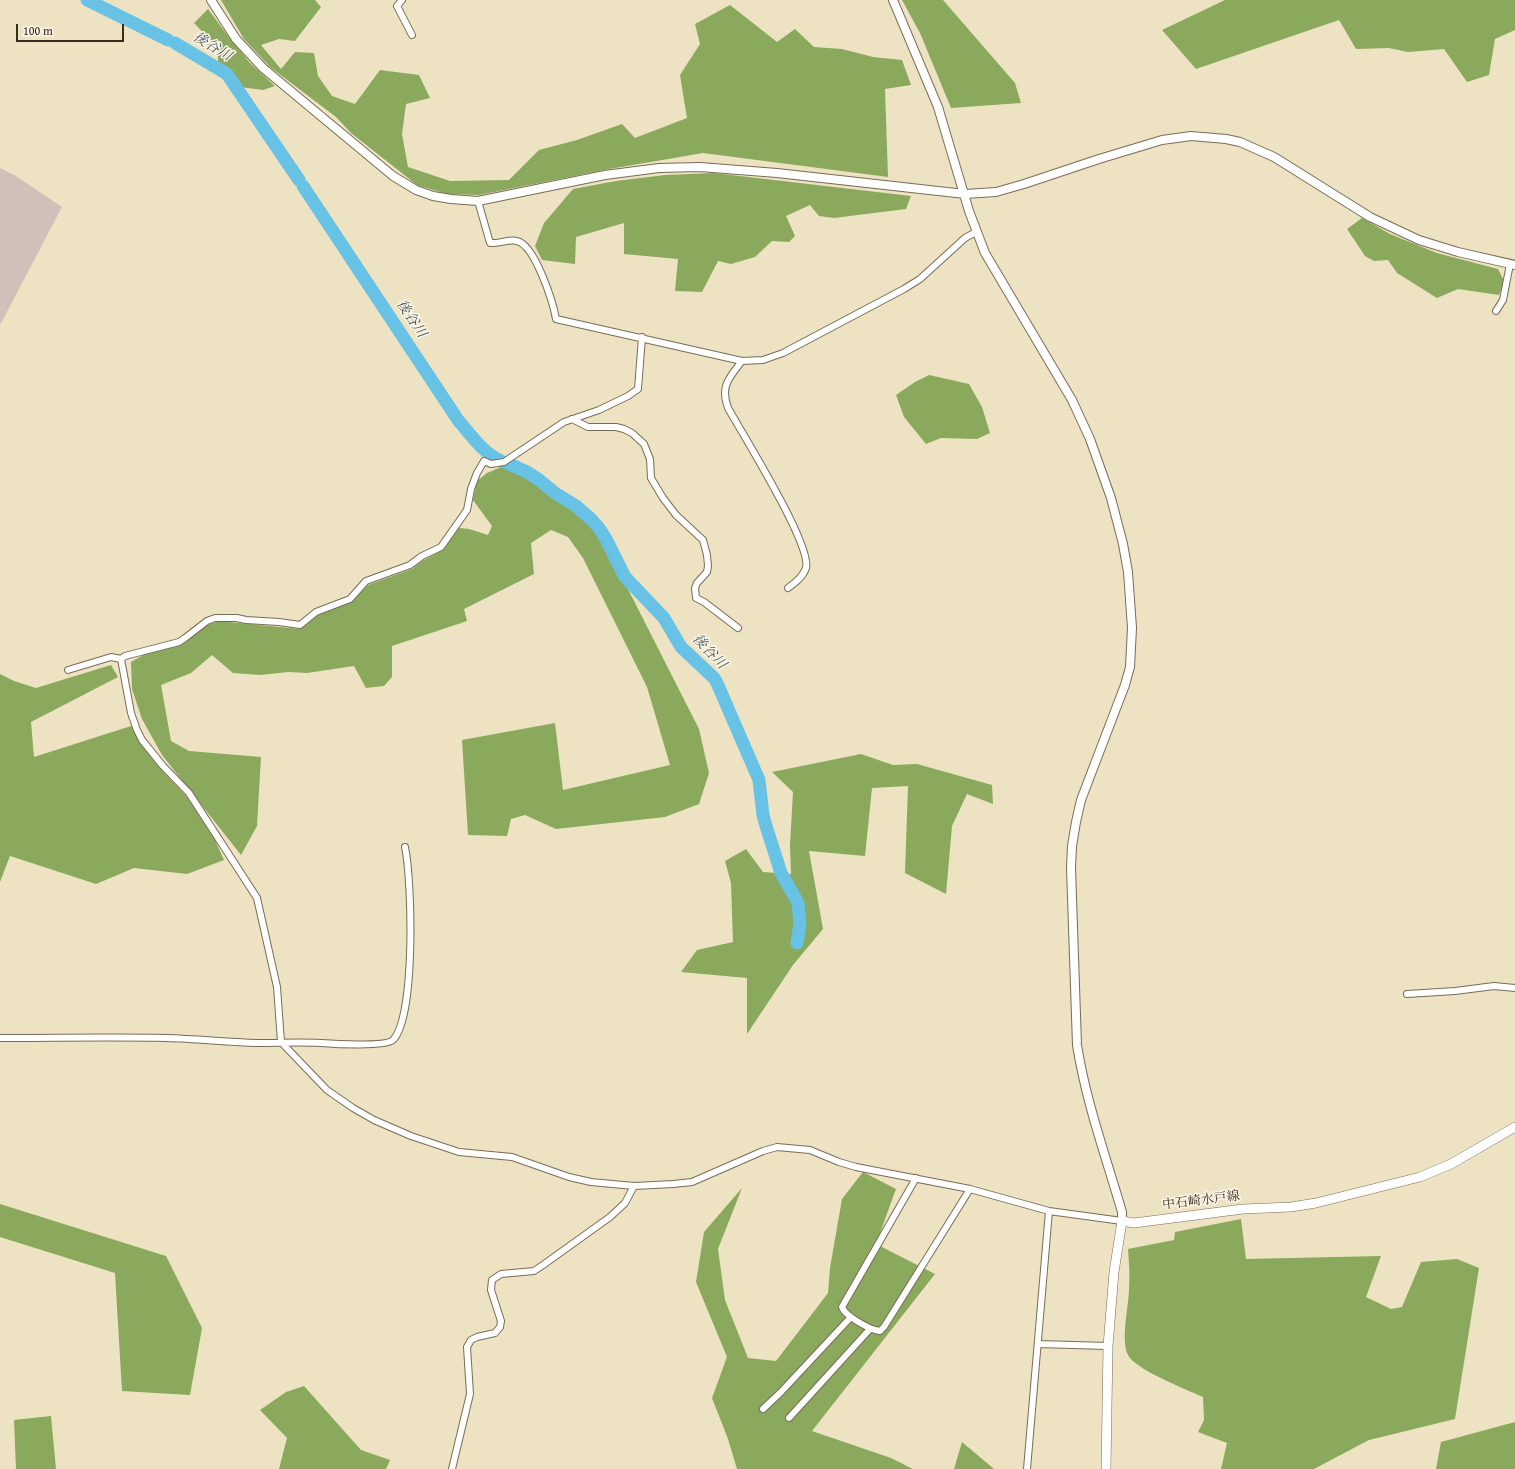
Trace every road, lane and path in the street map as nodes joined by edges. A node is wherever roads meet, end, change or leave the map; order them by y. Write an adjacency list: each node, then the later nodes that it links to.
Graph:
1 (211, 0): 6 (street)
2 (402, 0): 4 (street)
3 (893, 0): 5 (street)
4 (412, 35)
5 (965, 194): 6 (street); 7 (street); 8 (street)
6 (478, 201): 10 (street)
7 (976, 232): 11 (street); 29 (street)
8 (1513, 264): 9 (street)
9 (1496, 311)
10 (642, 337): 11 (street); 12 (street)
11 (742, 361): 13 (street)
12 (572, 419): 14 (street); 15 (street)
13 (788, 588)
14 (738, 628)
15 (121, 659): 16 (street); 22 (street)
16 (68, 670)
17 (405, 847): 21 (street)
18 (1515, 988): 19 (street)
19 (1407, 994)
20 (0, 1038): 22 (street)
21 (391, 1041): 22 (street); 23 (street)
22 (281, 1042): 26 (street)
23 (398, 1045)
24 (1515, 1127): 29 (main road, 中石崎水戸線)
25 (916, 1178): 26 (street); 27 (street); 30 (street)
26 (634, 1186): 36 (street)
27 (970, 1189): 28 (street); 31 (street)
28 (1049, 1211): 29 (street); 32 (street)
29 (1122, 1221): 33 (main road)
30 (851, 1317): 31 (street); 34 (street)
31 (870, 1329): 35 (street)
32 (1038, 1344): 33 (street); 37 (street)
33 (1108, 1346): 38 (main road)
34 (763, 1409)
35 (789, 1418)
36 (452, 1469)
37 (1027, 1469)
38 (1106, 1469)

